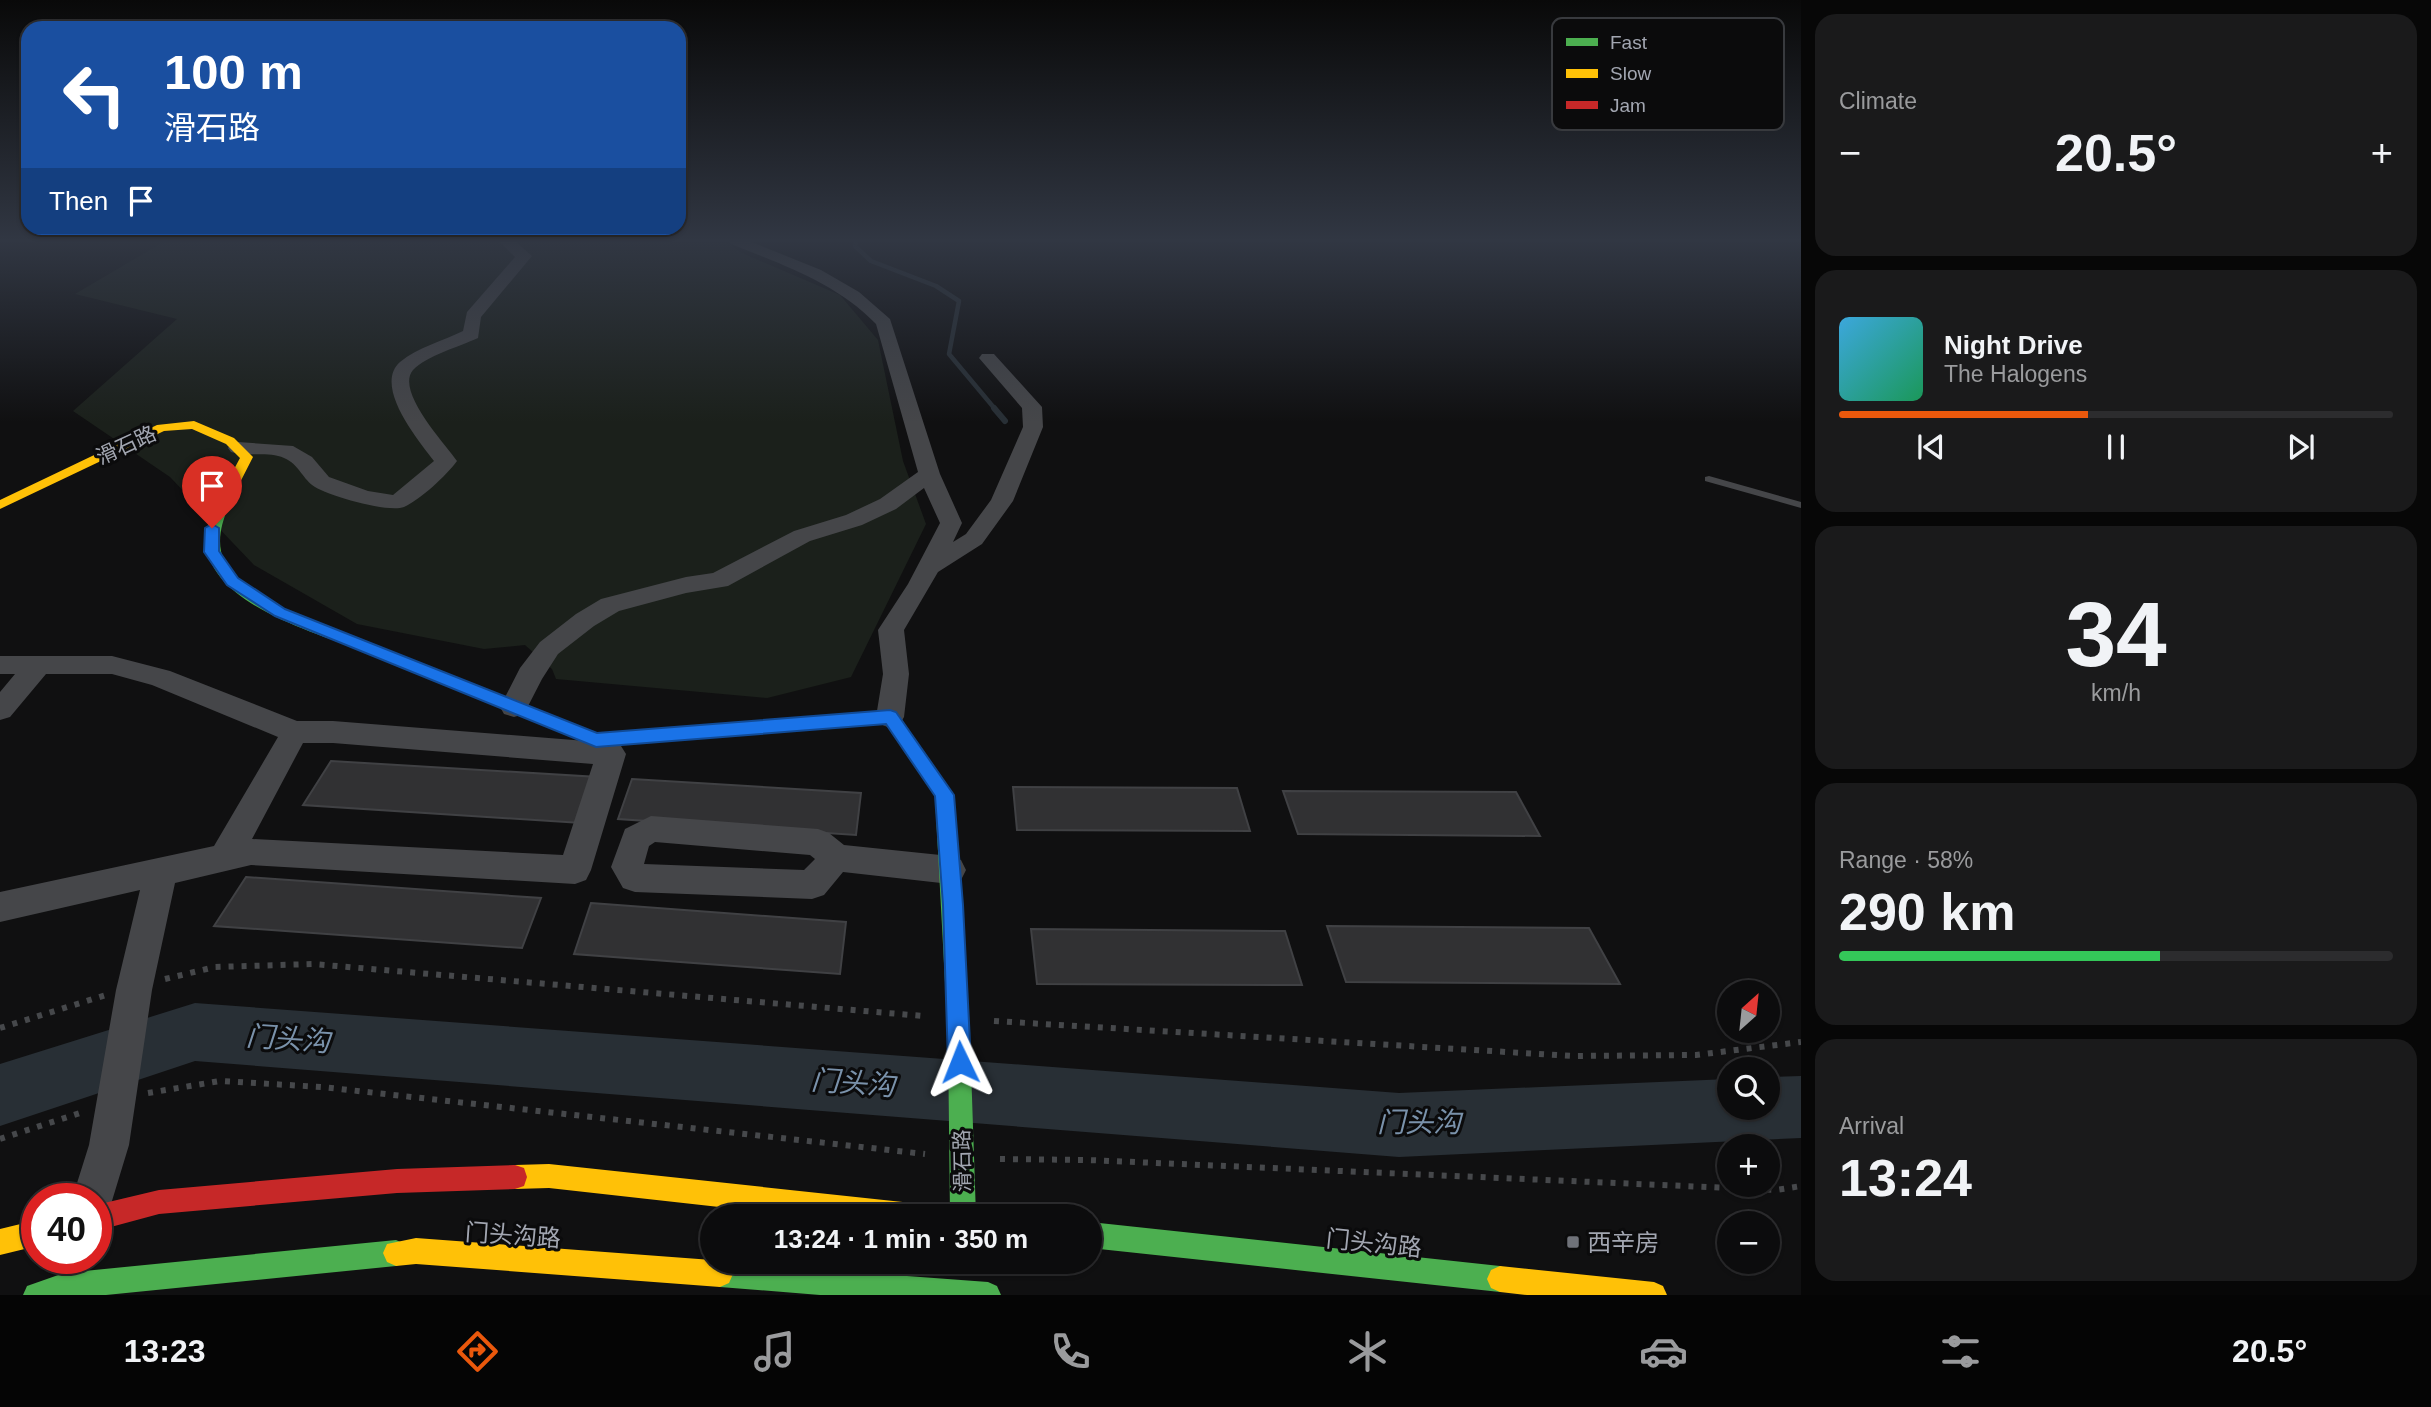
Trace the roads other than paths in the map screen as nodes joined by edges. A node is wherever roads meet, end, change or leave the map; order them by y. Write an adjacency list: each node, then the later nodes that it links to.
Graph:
1 (485, 301): 4 (street)
2 (864, 301): 5 (street)
3 (988, 358): 9 (street)
4 (238, 448): 7 (street, 滑石路); 13 (street)
5 (929, 474): 9 (street); 13 (street)
6 (1709, 480): 8 (lane)
7 (0, 505)
8 (1801, 505)
9 (929, 567): 14 (street)
10 (40, 664): 11 (street); 12 (street); 15 (street)
11 (0, 665)
12 (1, 707)
13 (514, 707): 14 (street)
14 (890, 717): 18 (street, 滑石路)
15 (295, 733): 16 (street); 16 (street)
16 (225, 857): 19 (street)
17 (836, 858): 17 (street); 18 (street)
18 (950, 870): 23 (street, 滑石路)
19 (161, 871): 20 (street); 21 (street)
20 (0, 907)
21 (98, 1183)
22 (803, 1204): 24 (street)
23 (963, 1204)
24 (112, 1214)
25 (21, 1237): 27 (street)
26 (1102, 1237): 30 (street, 门头沟路)
27 (0, 1242)
28 (58, 1280): 29 (street, 门头沟路)
29 (972, 1283)
30 (1654, 1295)

